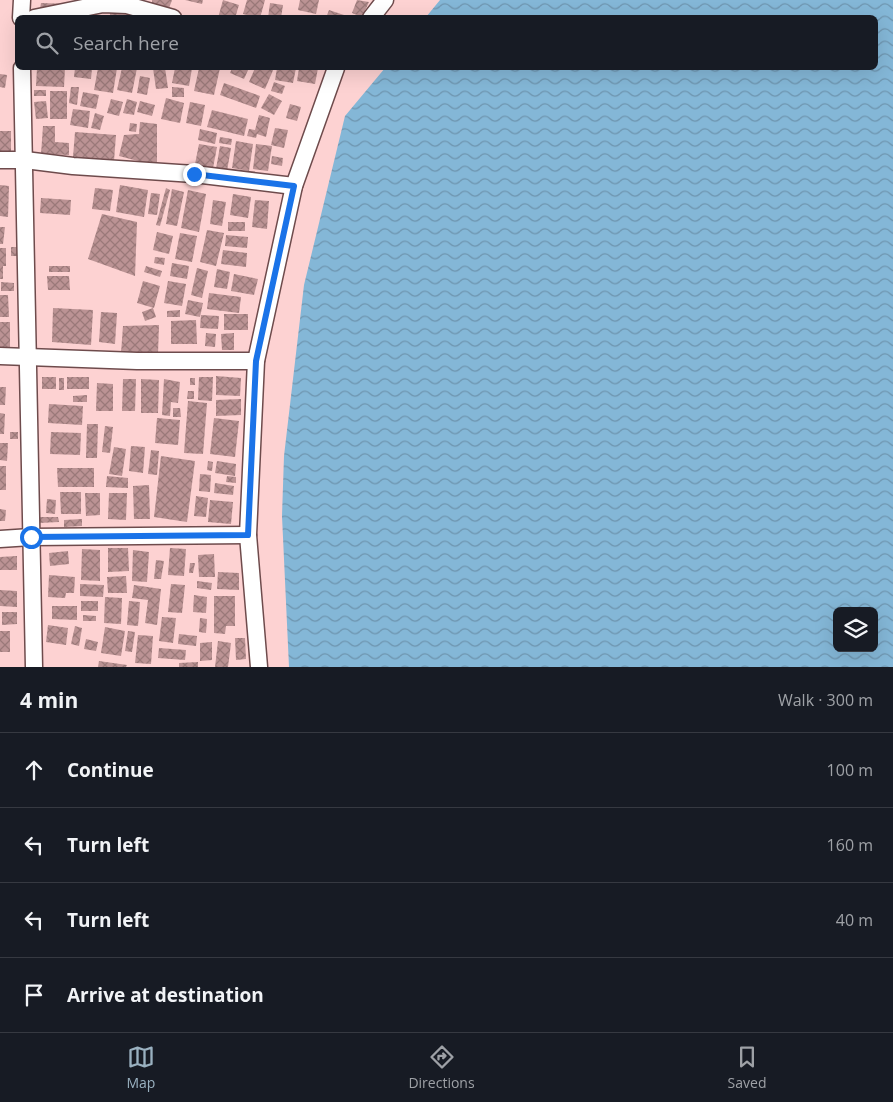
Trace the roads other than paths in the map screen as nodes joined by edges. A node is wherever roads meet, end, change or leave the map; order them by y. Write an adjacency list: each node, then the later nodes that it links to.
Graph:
1 (22, 0): 3 (street)
2 (385, 0): 6 (street)
3 (21, 15)
4 (49, 15): 5 (street)
5 (164, 15)
6 (373, 15)
7 (22, 70): 10 (street)
8 (335, 70): 11 (street)
9 (0, 160): 10 (street)
10 (25, 160): 11 (street); 13 (street)
11 (294, 186): 14 (street)
12 (0, 356): 13 (street)
13 (27, 356): 14 (street); 16 (street)
14 (256, 361): 15 (street)
15 (248, 535): 16 (street); 19 (street)
16 (31, 537): 17 (street); 18 (street)
17 (0, 539)
18 (34, 667)
19 (259, 667)

